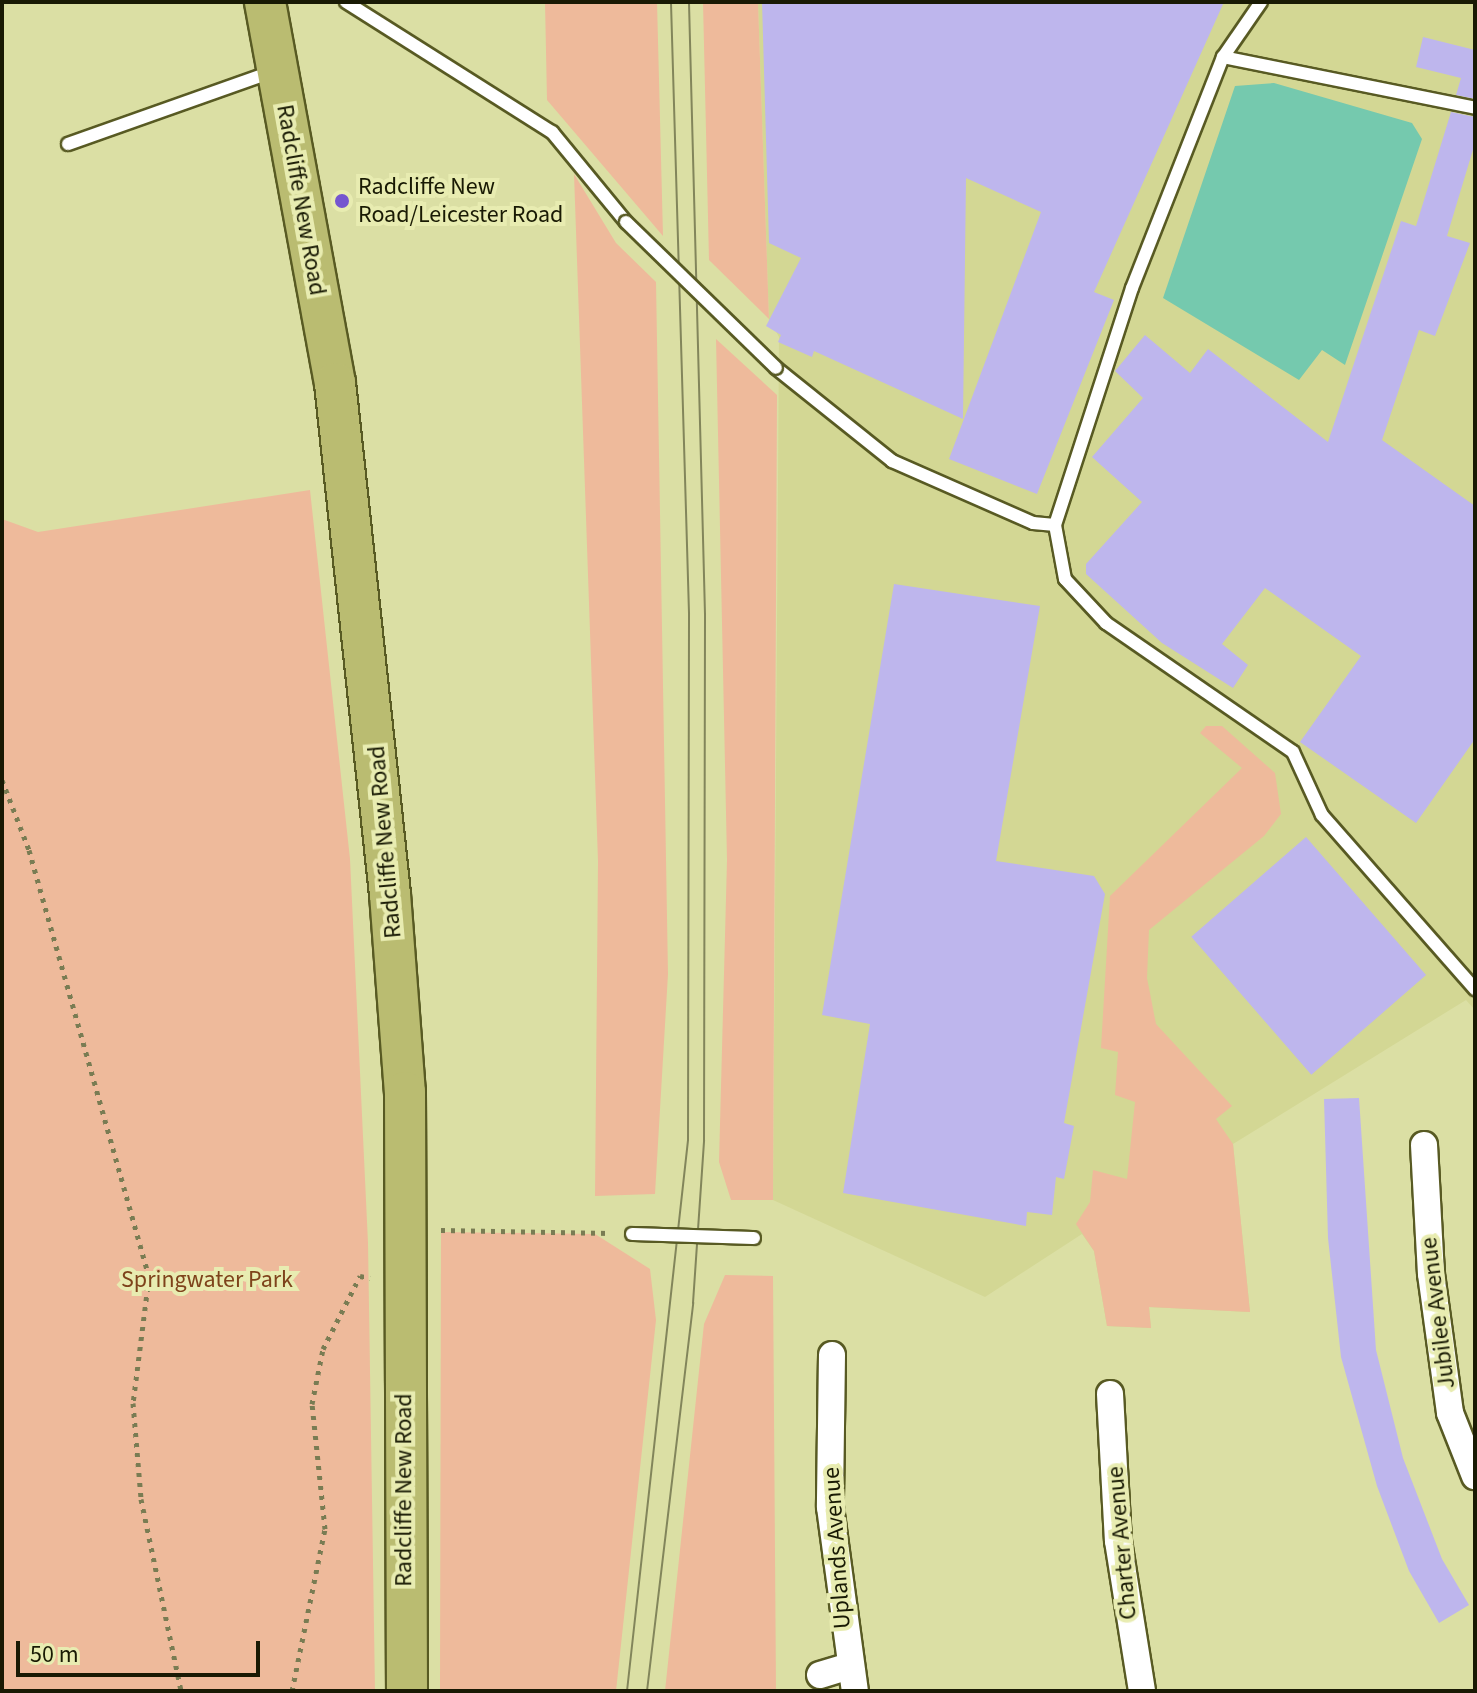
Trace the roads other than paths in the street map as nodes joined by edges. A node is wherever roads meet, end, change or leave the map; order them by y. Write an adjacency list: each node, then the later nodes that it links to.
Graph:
1 (265, 2): 5 (main road, Radcliffe New Road)
2 (346, 2): 8 (lane, bridge)
3 (1261, 2): 4 (lane)
4 (1223, 57): 6 (lane); 8 (lane)
5 (277, 70): 7 (lane); 18 (main road, Radcliffe New Road)
6 (1475, 108)
7 (68, 144)
8 (1055, 525): 9 (lane)
9 (1475, 989)
10 (1424, 1145): 15 (street, Jubilee Avenue)
11 (632, 1234): 12 (lane, bridge)
12 (754, 1238)
13 (832, 1355): 17 (street, Uplands Avenue)
14 (1110, 1394): 19 (street, Charter Avenue)
15 (1475, 1476)
16 (820, 1675): 17 (street)
17 (851, 1679)
18 (407, 1691)
19 (1142, 1691)

